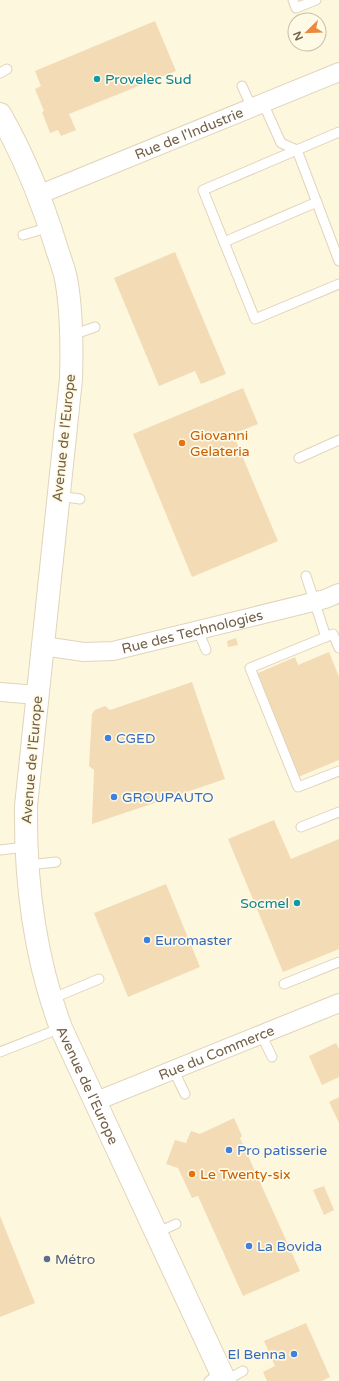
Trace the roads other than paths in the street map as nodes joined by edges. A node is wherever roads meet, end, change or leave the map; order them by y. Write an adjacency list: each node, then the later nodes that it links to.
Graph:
1 (293, 0): 2 (lane)
2 (316, 0)
3 (339, 72): 5 (street, Rue de l'Industrie)
4 (242, 86): 5 (lane)
5 (258, 106): 8 (lane); 9 (street, Rue de l'Industrie)
6 (0, 114): 9 (street, Avenue de l'Europe)
7 (339, 132): 8 (lane)
8 (297, 150): 10 (lane); 13 (lane)
9 (38, 195): 11 (street, Avenue de l'Europe)
10 (316, 202): 13 (lane); 14 (lane)
11 (50, 227): 12 (lane); 17 (street, Avenue de l'Europe)
12 (23, 235)
13 (224, 242): 15 (lane)
14 (339, 261)
15 (339, 284)
16 (95, 327): 17 (lane)
17 (72, 335): 20 (street, Avenue de l'Europe)
18 (339, 440): 19 (lane)
19 (299, 458)
20 (59, 496): 21 (lane); 27 (street, Avenue de l'Europe)
21 (80, 499)
22 (306, 576): 24 (lane)
23 (339, 593): 24 (street, Rue des Technologies)
24 (315, 601): 25 (street, Rue des Technologies); 26 (lane)
25 (198, 630): 27 (street, Rue des Technologies); 29 (lane)
26 (326, 637): 28 (lane); 32 (lane)
27 (43, 646): 31 (street, Avenue de l'Europe)
28 (339, 648)
29 (206, 650)
30 (0, 692): 31 (street)
31 (37, 695): 36 (street, Avenue de l'Europe)
32 (339, 771)
33 (339, 812): 34 (lane)
34 (301, 827)
35 (0, 850): 36 (lane)
36 (26, 856): 37 (lane); 41 (street, Avenue de l'Europe)
37 (56, 862)
38 (339, 962): 40 (lane)
39 (99, 979): 41 (lane)
40 (284, 984)
41 (50, 999): 43 (street, Avenue de l'Europe)
42 (339, 1003): 44 (street, Rue du Commerce)
43 (60, 1028): 45 (lane); 49 (street, Avenue de l'Europe)
44 (261, 1034): 46 (lane); 47 (street, Rue du Commerce)
45 (0, 1052)
46 (272, 1057)
47 (173, 1069): 48 (lane); 49 (street, Rue du Commerce)
48 (185, 1094)
49 (94, 1102): 51 (street, Avenue de l'Europe)
50 (176, 1224): 51 (lane)
51 (156, 1233): 52 (street, Avenue de l'Europe)
52 (225, 1377)

